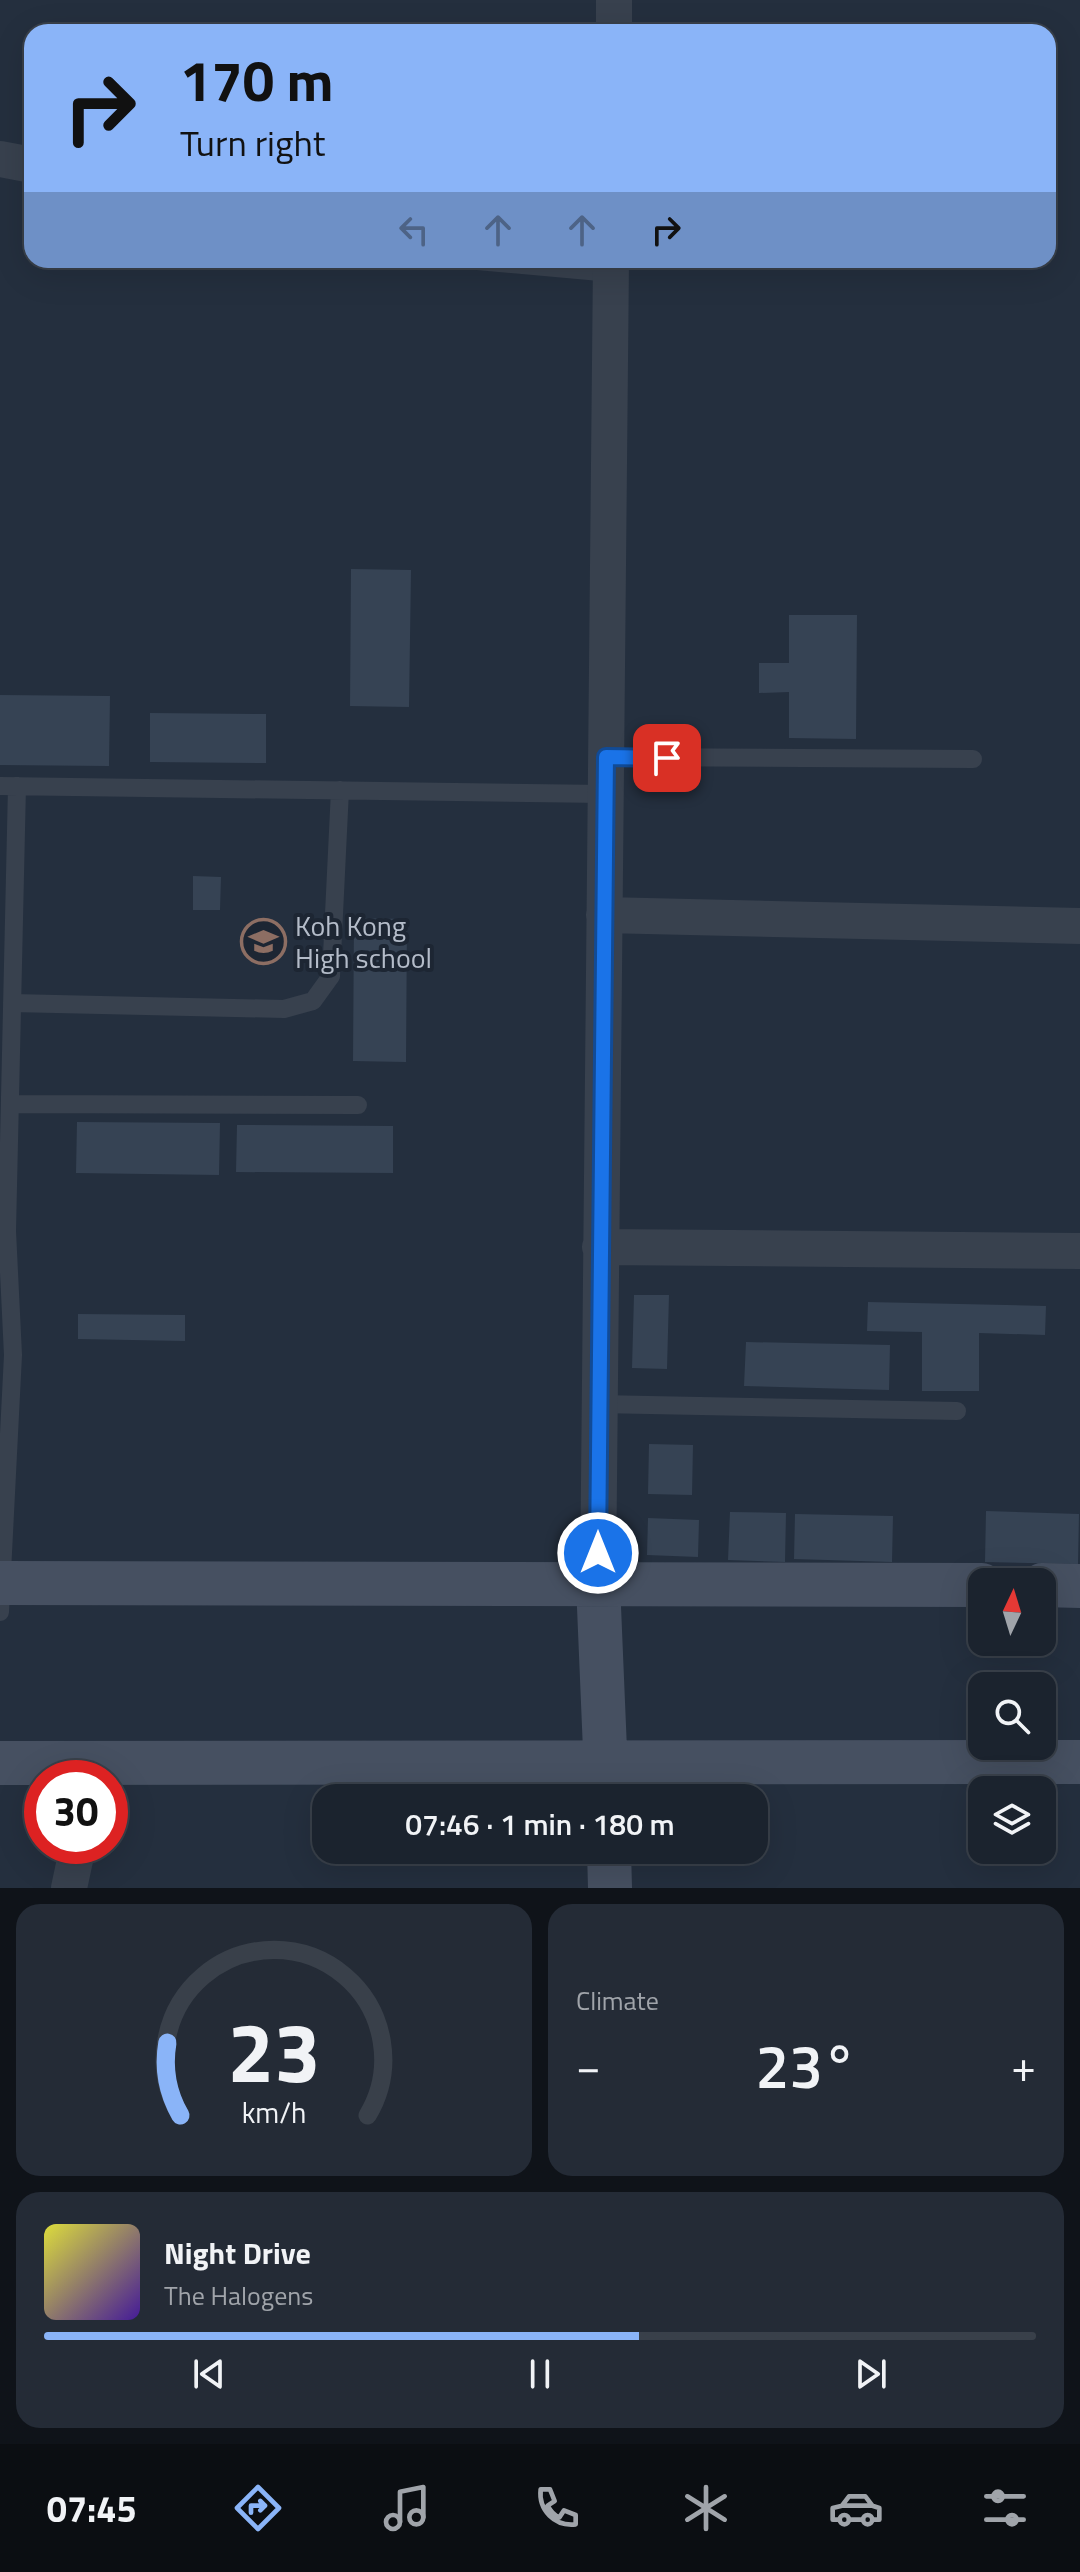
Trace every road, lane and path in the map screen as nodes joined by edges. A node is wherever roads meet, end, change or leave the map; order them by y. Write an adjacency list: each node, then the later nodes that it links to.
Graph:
1 (614, 0): 2 (street)
2 (614, 24)
3 (0, 159): 4 (street)
4 (24, 164)
5 (611, 268): 6 (street)
6 (606, 757): 7 (lane); 10 (street)
7 (973, 759)
8 (9, 786): 9 (lane); 13 (lane)
9 (340, 790): 10 (lane); 13 (lane)
10 (605, 794): 11 (street)
11 (604, 915): 12 (street); 17 (street)
12 (1080, 926)
13 (12, 1003): 14 (lane)
14 (10, 1104): 15 (lane); 16 (lane)
15 (358, 1105)
16 (4, 1231): 19 (lane)
17 (600, 1247): 18 (street); 20 (street)
18 (1080, 1251)
19 (6, 1356): 22 (lane)
20 (598, 1404): 21 (lane); 23 (street)
21 (957, 1411)
22 (0, 1583): 23 (street); 27 (lane)
23 (598, 1583): 24 (street); 32 (street)
24 (968, 1585)
25 (1056, 1585): 26 (street)
26 (1080, 1586)
27 (0, 1612)
28 (1080, 1762): 32 (street)
29 (0, 1763): 30 (street)
30 (24, 1765)
31 (128, 1772): 32 (street)
32 (606, 1780)
33 (74, 1864): 35 (street)
34 (609, 1864): 36 (street)
35 (69, 1888)
36 (610, 1888)

